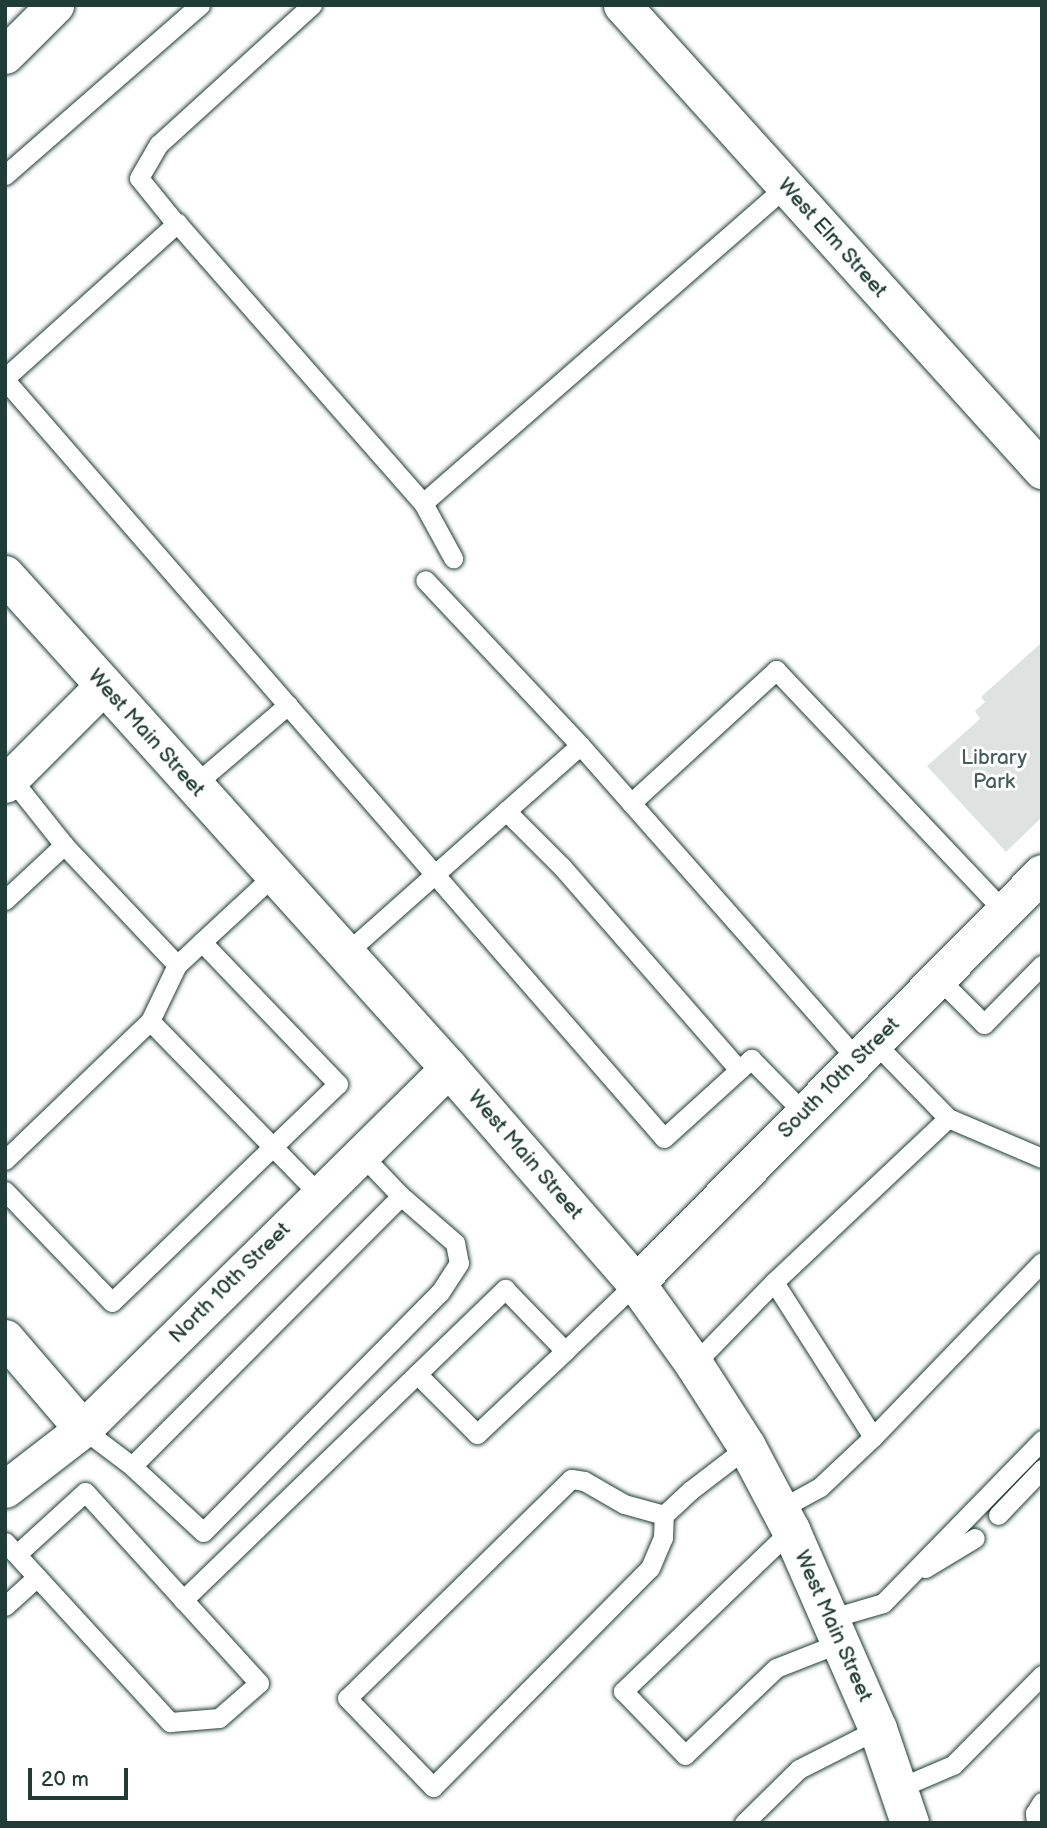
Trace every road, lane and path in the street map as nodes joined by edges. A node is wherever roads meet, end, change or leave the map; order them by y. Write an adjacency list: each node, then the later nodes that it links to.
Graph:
1 (55, 5): 5 (street)
2 (200, 5): 6 (lane)
3 (312, 5): 8 (lane)
4 (622, 5): 7 (street, West Elm Street)
5 (5, 55)
6 (5, 175)
7 (786, 186): 10 (street, West Elm Street); 11 (lane)
8 (177, 225): 9 (lane); 11 (lane)
9 (5, 379): 16 (lane)
10 (1042, 470)
11 (423, 503): 12 (lane)
12 (453, 558)
13 (425, 580): 17 (lane)
14 (9, 589): 15 (main road, West Main Street)
15 (103, 686): 18 (street); 19 (main road, West Main Street)
16 (288, 705): 19 (lane); 24 (lane)
17 (580, 745): 20 (lane); 21 (lane)
18 (7, 778): 22 (lane)
19 (193, 786): 23 (main road, West Main Street)
20 (631, 803): 25 (lane); 33 (lane)
21 (506, 811): 24 (lane); 35 (lane)
22 (64, 845): 26 (lane); 29 (lane)
23 (274, 875): 27 (lane); 28 (main road, West Main Street)
24 (435, 875): 28 (lane); 35 (lane)
25 (1029, 893): 31 (street, South 10th Street)
26 (5, 900)
27 (202, 942): 29 (lane); 38 (lane)
28 (345, 954): 34 (main road, West Main Street)
29 (177, 965): 32 (lane)
30 (1042, 965): 31 (lane)
31 (938, 978): 33 (street, South 10th Street)
32 (150, 1021): 38 (lane); 41 (lane)
33 (866, 1051): 36 (street, South 10th Street); 37 (lane)
34 (449, 1068): 39 (street, North 10th Street); 47 (main road, West Main Street)
35 (739, 1070): 36 (lane)
36 (804, 1113): 47 (street, South 10th Street)
37 (948, 1118): 40 (lane); 46 (lane)
38 (272, 1147): 42 (lane); 43 (lane)
39 (360, 1153): 43 (street, North 10th Street); 44 (lane)
40 (1042, 1158)
41 (5, 1160)
42 (5, 1191)
43 (319, 1194): 52 (street, North 10th Street)
44 (401, 1196): 56 (lane); 56 (lane)
45 (1042, 1262): 53 (lane)
46 (774, 1282): 50 (lane); 53 (lane)
47 (636, 1283): 49 (lane); 50 (main road, West Main Street)
48 (5, 1338): 52 (street)
49 (565, 1350): 51 (lane); 51 (lane)
50 (694, 1364): 55 (main road, West Main Street)
51 (417, 1374): 66 (lane)
52 (83, 1429): 56 (lane); 58 (street, North 10th Street)
53 (873, 1437): 61 (lane)
54 (1042, 1440): 64 (lane)
55 (747, 1447): 59 (lane); 61 (main road, West Main Street)
56 (132, 1466)
57 (1042, 1469): 60 (lane)
58 (5, 1489)
59 (664, 1514): 59 (lane)
60 (998, 1515)
61 (785, 1519): 68 (main road, West Main Street); 68 (lane)
62 (975, 1538): 64 (lane)
63 (11, 1548): 65 (lane); 66 (lane)
64 (909, 1576): 68 (lane)
65 (37, 1577): 66 (lane); 67 (lane)
66 (183, 1600)
67 (5, 1606)
68 (837, 1630): 70 (main road, West Main Street)
69 (1042, 1675): 72 (lane)
70 (878, 1729): 72 (main road, West Main Street); 73 (lane)
71 (1042, 1802): 74 (lane)
72 (905, 1805)
73 (744, 1823)
74 (1036, 1823)

